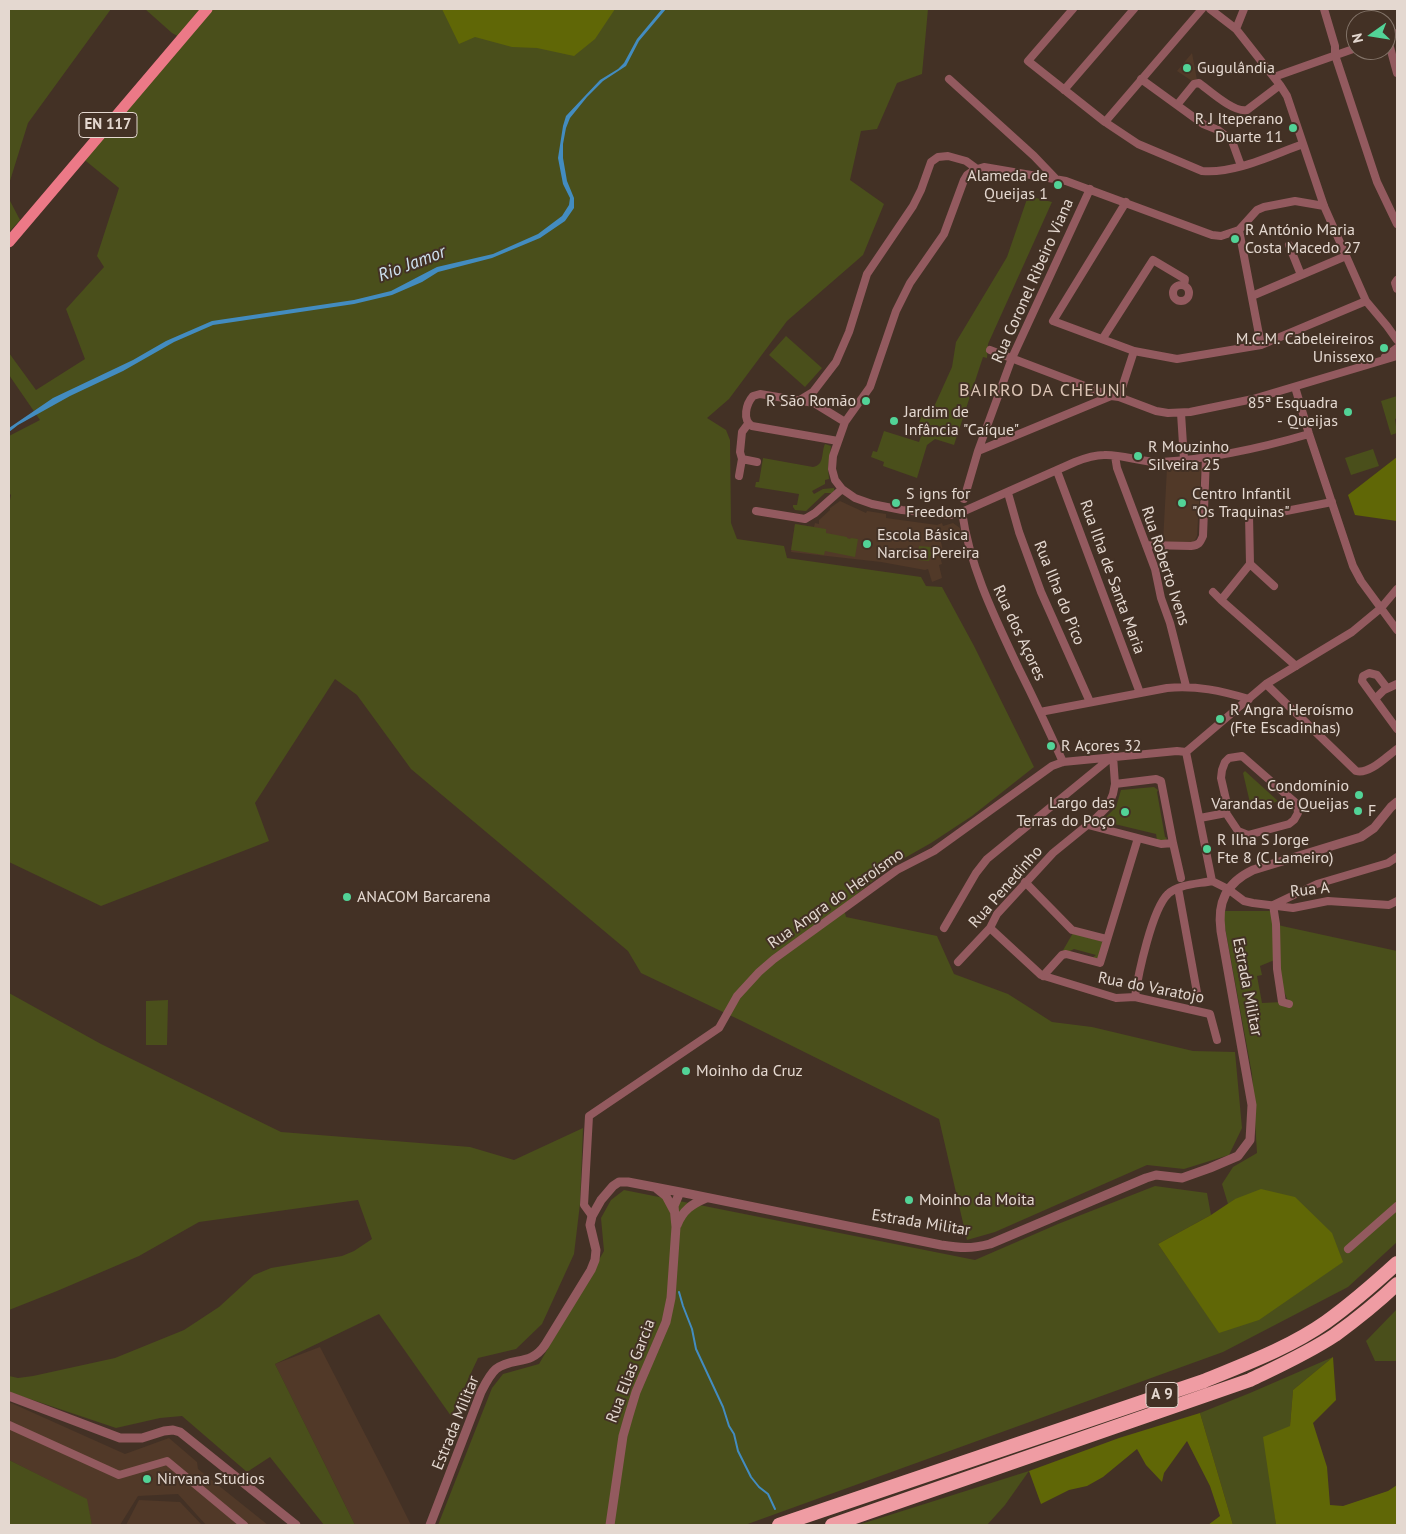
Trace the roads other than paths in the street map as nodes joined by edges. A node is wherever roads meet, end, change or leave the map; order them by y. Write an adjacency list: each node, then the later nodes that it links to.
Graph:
1 (206, 9): 29 (main road, EN 117)
2 (1074, 9): 17 (street)
3 (1134, 9): 17 (street)
4 (1202, 9): 15 (street)
5 (1210, 9): 8 (street)
6 (1244, 9): 8 (street)
7 (1324, 9): 10 (street)
8 (1236, 29): 13 (street)
9 (1346, 51): 10 (street)
10 (1335, 55): 13 (street); 27 (street)
11 (1393, 60): 12 (street)
12 (1397, 73)
13 (1274, 77): 16 (street)
14 (949, 79): 23 (street)
15 (1141, 79): 18 (street); 19 (street)
16 (1280, 85): 18 (street); 20 (street)
17 (1064, 90): 19 (street)
18 (1177, 104): 21 (street)
19 (1105, 122): 21 (street)
20 (1303, 144): 21 (street); 26 (street)
21 (1240, 166)
22 (977, 169): 23 (street); 51 (street); 53 (street)
23 (1055, 178): 24 (street)
24 (1090, 188): 25 (street); 47 (street, Rua Coronel Ribeiro Viana)
25 (1126, 202): 28 (street); 40 (street)
26 (1324, 206): 28 (street); 31 (street)
27 (1397, 224)
28 (1239, 230): 36 (street)
29 (9, 242)
30 (1289, 245): 32 (street)
31 (1346, 256): 32 (street); 37 (street)
32 (1301, 275): 36 (street)
33 (1397, 280): 35 (street)
34 (1184, 285): 40 (street)
35 (1397, 289)
36 (1252, 296): 42 (street)
37 (1366, 301): 38 (street); 42 (street)
38 (1387, 326): 39 (street); 41 (street)
39 (1397, 332)
40 (1103, 338): 45 (street)
41 (1397, 340)
42 (1261, 345): 45 (street)
43 (1397, 348): 48 (street)
44 (990, 350): 47 (street)
45 (1134, 351): 50 (street)
46 (1397, 356): 48 (street)
47 (1012, 358): 50 (street); 57 (street, Rua Coronel Ribeiro Viana)
48 (1382, 360): 49 (street)
49 (1295, 387): 52 (street); 55 (street)
50 (1115, 397): 52 (street); 57 (street)
51 (800, 400): 53 (street); 54 (street)
52 (1181, 413): 61 (street)
53 (845, 422): 56 (street)
54 (748, 424): 56 (street); 60 (street)
55 (1308, 434): 59 (street); 68 (street)
56 (838, 441): 65 (street)
57 (978, 451): 67 (street, Rua Coronel Ribeiro Viana)
58 (1115, 456): 61 (street); 63 (street); 71 (street, Rua Roberto Ivens)
59 (1206, 457): 61 (street); 71 (street)
60 (742, 459): 62 (street); 64 (street)
61 (1184, 460)
62 (758, 462)
63 (1057, 471): 66 (street); 84 (street, Rua Ilha de Santa Maria)
64 (739, 476)
65 (842, 490): 69 (street); 70 (street)
66 (1008, 493): 70 (street); 87 (street, Rua Ilha do Pico)
67 (964, 499)
68 (1332, 502): 72 (street); 77 (street)
69 (756, 511)
70 (962, 512): 88 (street, Rua dos Açores)
71 (1146, 545): 82 (street, Rua Roberto Ivens)
72 (1250, 564): 73 (street); 76 (street)
73 (1274, 586)
74 (1397, 590): 77 (street)
75 (1213, 592): 76 (street)
76 (1222, 600): 79 (street)
77 (1381, 608): 78 (street); 79 (street)
78 (1397, 630)
79 (1296, 666): 80 (street)
80 (1266, 684): 85 (street); 90 (street)
81 (1397, 684): 83 (street)
82 (1186, 686): 84 (street); 85 (street)
83 (1387, 688): 86 (street); 86 (street)
84 (1140, 693): 87 (street)
85 (1249, 698): 91 (street)
86 (1375, 699): 89 (street)
87 (1090, 702): 88 (street)
88 (1040, 712): 93 (street, Rua dos Açores)
89 (1397, 729)
90 (1397, 749)
91 (1186, 752): 92 (street, Rua Angra do Heroísmo); 97 (street)
92 (1113, 756): 93 (street, Rua Angra do Heroísmo); 94 (street, Rua Penedinho); 109 (street)
93 (1063, 762): 123 (street, Rua Angra do Heroísmo)
94 (1114, 784): 98 (street, Rua Penedinho); 100 (street)
95 (1397, 802): 106 (street)
96 (1226, 813): 96 (street); 97 (street)
97 (1200, 818): 103 (street)
98 (1088, 825): 99 (street); 104 (street, Rua Penedinho)
99 (1138, 838): 100 (street); 111 (street)
100 (1173, 843): 102 (street)
101 (1397, 857): 108 (street)
102 (1181, 878)
103 (1212, 881): 105 (street); 106 (street, Rua A)
104 (1025, 882): 110 (street, Rua Penedinho); 111 (street)
105 (1178, 888): 114 (street); 115 (street)
106 (1228, 889): 108 (street, Rua A); 120 (street, Estrada Militar)
107 (1397, 901): 108 (street, Rua A)
108 (1273, 905): 116 (street)
109 (944, 928)
110 (990, 928): 112 (street, Rua Penedinho); 113 (street, Rua do Varatojo)
111 (1107, 939): 113 (street)
112 (958, 962)
113 (1043, 976): 114 (street, Rua do Varatojo)
114 (1135, 997): 117 (street, Rua do Varatojo)
115 (1198, 998)
116 (1289, 1004)
117 (1217, 1040)
118 (654, 1186): 119 (street, Estrada Militar); 122 (street, Rua Elias Garcia); 123 (street, Estrada Militar)
119 (680, 1192): 120 (street, Estrada Militar); 122 (street, Rua Elias Garcia)
120 (707, 1197): 122 (street)
121 (1397, 1206): 124 (street)
122 (677, 1215): 132 (street, Rua Elias Garcia)
123 (592, 1216): 131 (street, Estrada Militar)
124 (1348, 1249)
125 (1397, 1263): 133 (highway, A 9)
126 (1397, 1284): 134 (highway, A 9)
127 (9, 1396): 130 (street)
128 (9, 1426): 129 (street)
129 (244, 1525)
130 (296, 1525)
131 (430, 1525)
132 (610, 1525)
133 (779, 1525)
134 (832, 1525)

